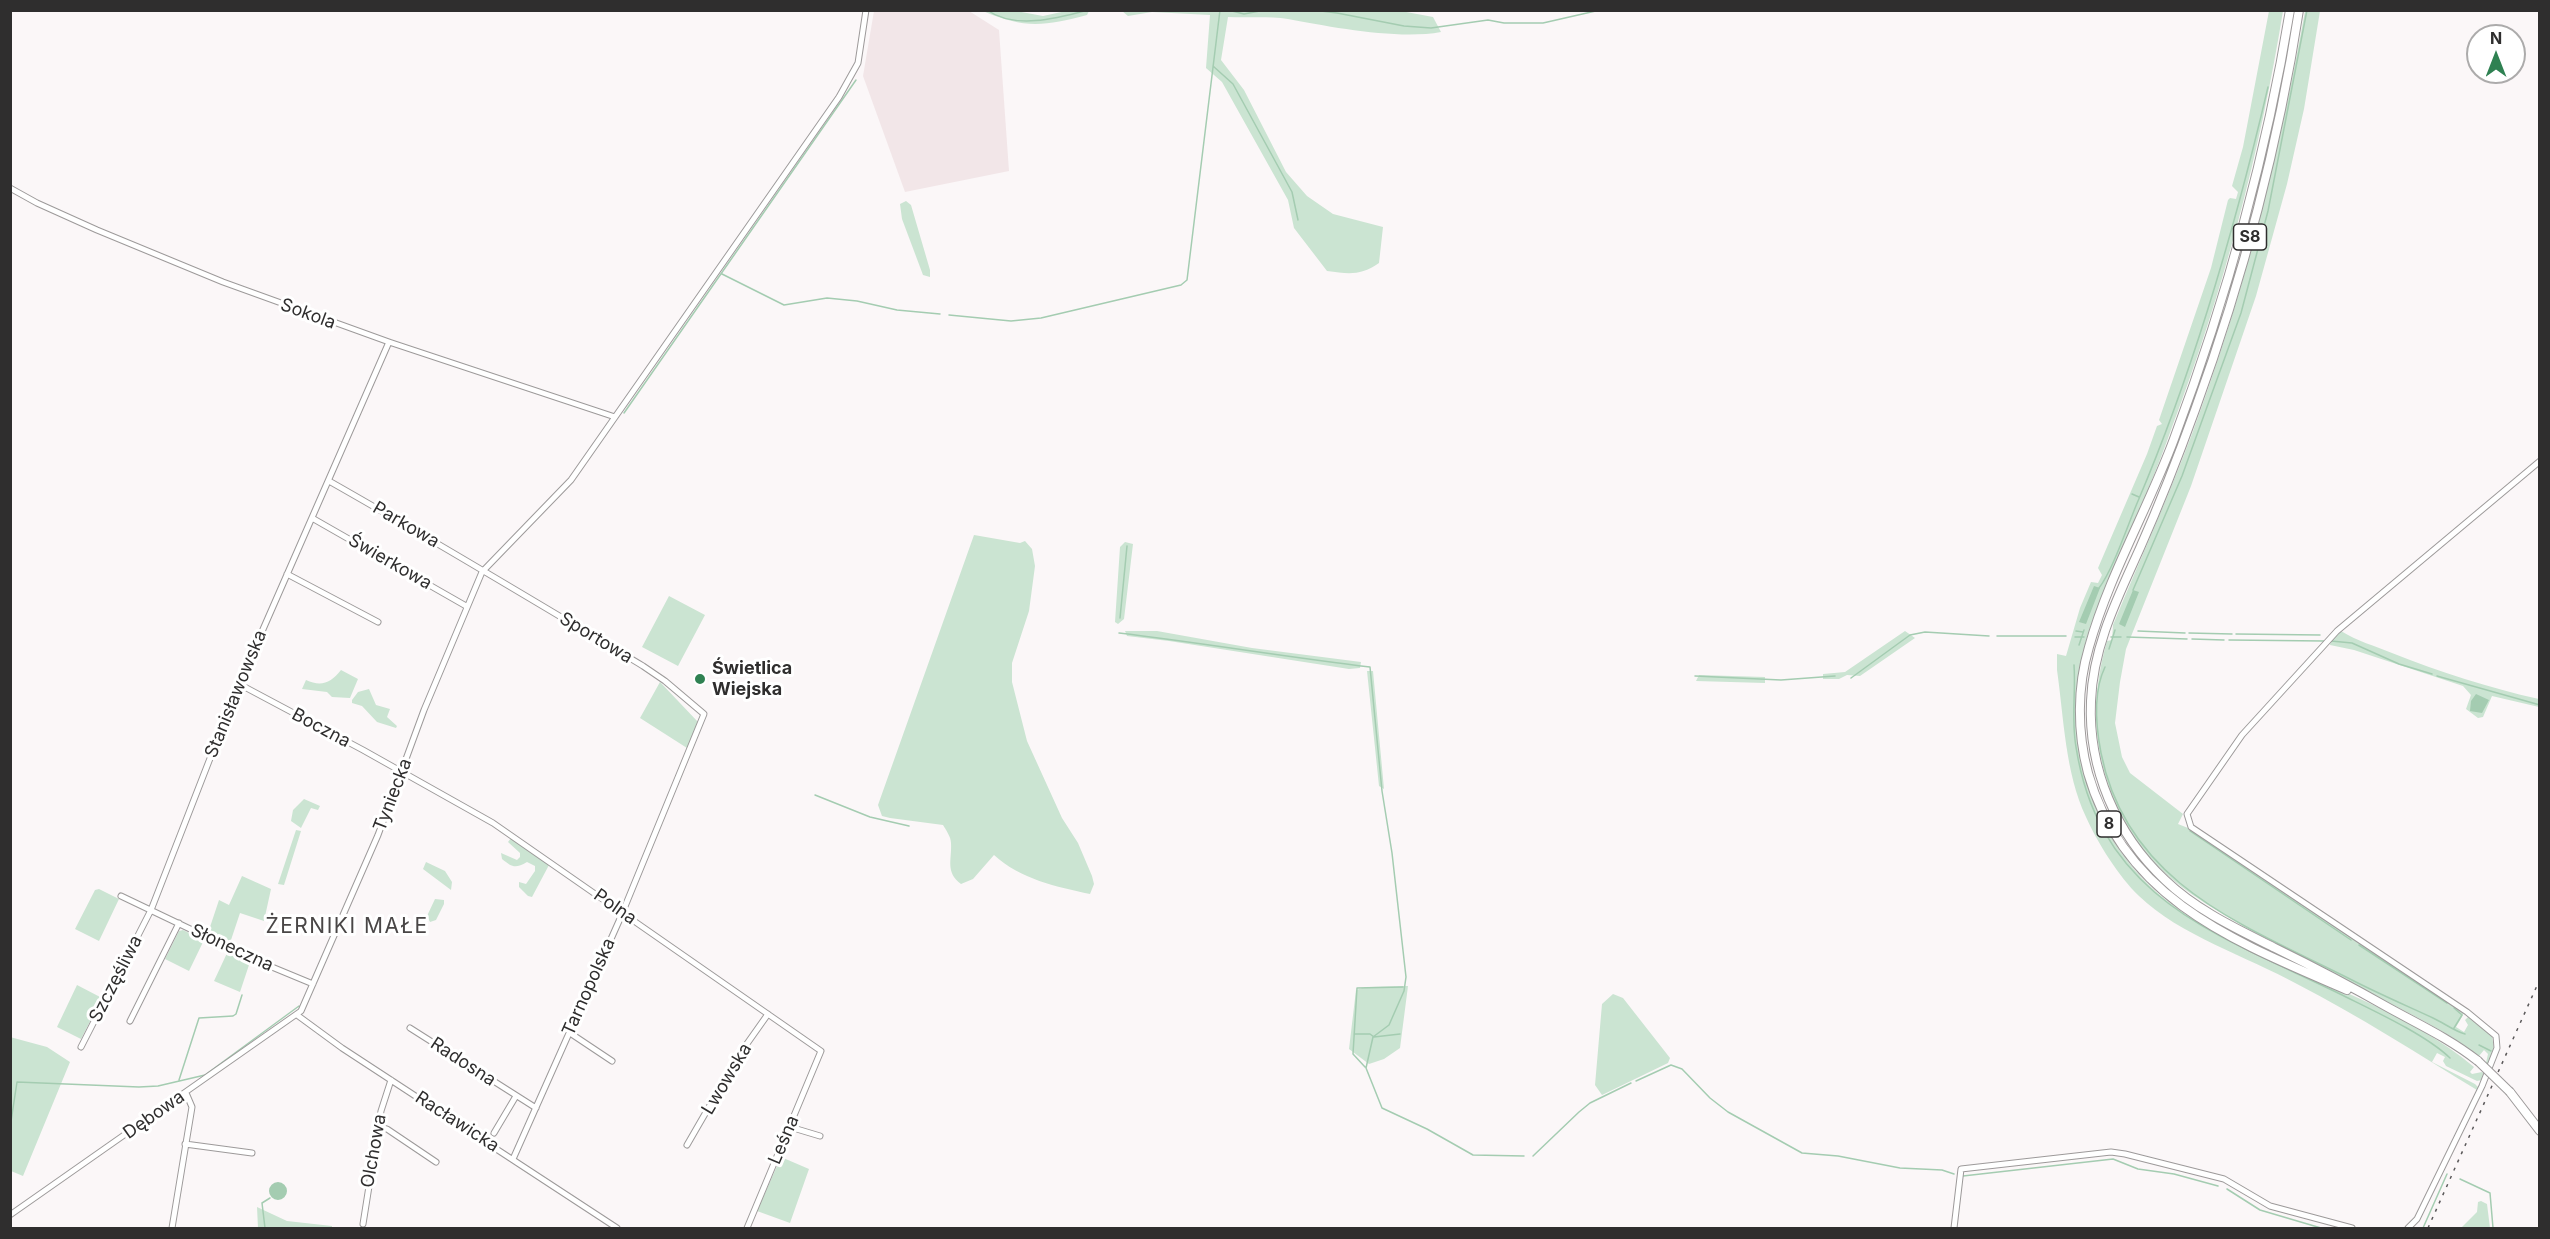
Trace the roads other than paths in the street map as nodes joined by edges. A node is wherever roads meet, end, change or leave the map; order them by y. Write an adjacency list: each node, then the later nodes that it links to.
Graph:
1 (866, 10): 7 (street, Tyniecka)
2 (2290, 10): 6 (highway, S8)
3 (2300, 10): 8 (highway, S8)
4 (10, 188): 5 (street, Sokola)
5 (389, 342): 7 (street, Sokola); 10 (street, Stanisławowska)
6 (2192, 390): 24 (highway, 8)
7 (615, 417): 12 (street, Tyniecka)
8 (2177, 457): 24 (highway, 8)
9 (2540, 461): 54 (street)
10 (329, 481): 11 (street, Stanisławowska); 12 (street, Parkowa)
11 (312, 518): 13 (street, Stanisławowska); 14 (street, Świerkowa)
12 (482, 572): 14 (street, Tyniecka); 17 (street, Sportowa)
13 (287, 574): 15 (street); 16 (street, Stanisławowska)
14 (466, 606): 18 (street, Tyniecka)
15 (378, 622)
16 (239, 684): 18 (street, Boczna); 20 (street, Stanisławowska)
17 (704, 714): 21 (street, Tarnopolska)
18 (403, 772): 21 (street, Polna); 23 (street, Tyniecka)
19 (122, 896): 20 (street, Słoneczna)
20 (151, 910): 22 (street, Słoneczna); 30 (street, Szczęśliwa)
21 (622, 912): 25 (street, Polna); 29 (street, Tarnopolska)
22 (179, 924): 23 (street, Słoneczna); 27 (street)
23 (313, 984): 26 (street, Tyniecka)
24 (2388, 1007): 39 (highway, 8, bridge)
25 (768, 1014): 31 (street, Polna); 43 (street, Lwowska)
26 (297, 1016): 33 (street, Racławicka); 34 (street, Dębowa)
27 (130, 1020)
28 (411, 1028): 35 (street, Radosna)
29 (570, 1033): 32 (street); 36 (street, Tarnopolska)
30 (81, 1047)
31 (821, 1051): 38 (street, Leśna)
32 (612, 1061)
33 (391, 1080): 37 (street, Olchowa); 45 (street, Racławicka)
34 (186, 1093): 42 (street); 47 (street, Dębowa)
35 (516, 1096): 36 (street, Radosna); 40 (street, Radosna)
36 (536, 1108): 45 (street, Tarnopolska)
37 (378, 1126): 46 (street); 48 (street, Olchowa)
38 (790, 1127): 41 (street); 51 (street, Leśna)
39 (2540, 1131)
40 (494, 1133)
41 (820, 1136)
42 (186, 1144): 44 (street); 49 (street)
43 (687, 1145)
44 (252, 1153)
45 (513, 1159): 50 (street, Racławicka)
46 (436, 1162)
47 (10, 1215)
48 (363, 1224)
49 (172, 1228)
50 (617, 1228)
51 (747, 1228)
52 (1954, 1228): 53 (street)
53 (2352, 1228)
54 (2408, 1228)

